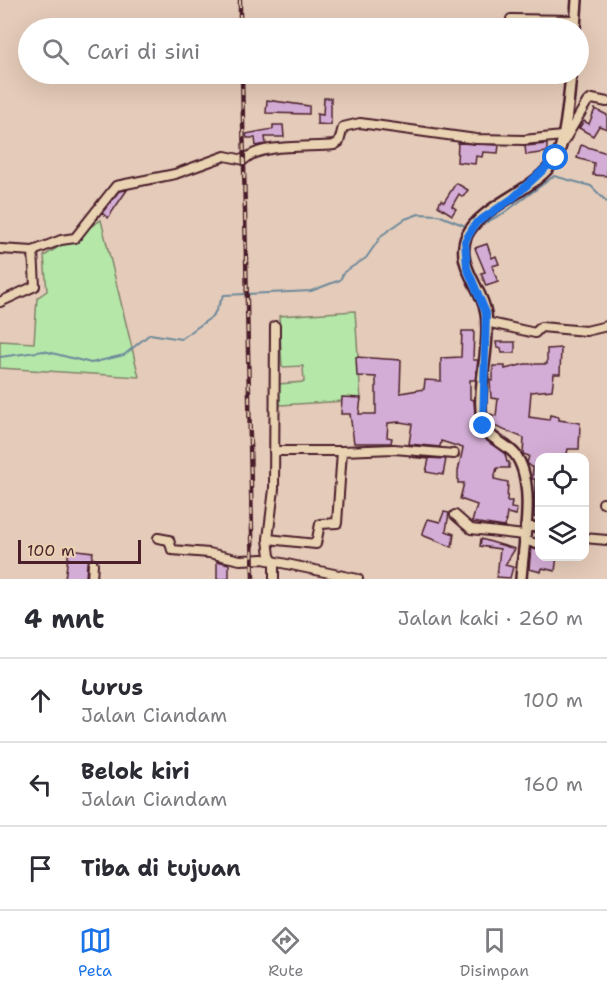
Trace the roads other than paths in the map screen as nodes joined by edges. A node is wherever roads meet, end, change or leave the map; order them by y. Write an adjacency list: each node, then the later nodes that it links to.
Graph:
1 (577, 0): 2 (street)
2 (576, 18)
3 (570, 84): 5 (street)
4 (607, 102): 6 (street)
5 (562, 135): 6 (street); 8 (street)
6 (558, 153): 10 (street)
7 (0, 249): 8 (street)
8 (33, 251): 9 (street)
9 (0, 302)
10 (486, 322): 12 (street); 18 (street)
11 (275, 326): 14 (street)
12 (607, 326)
13 (342, 451): 14 (street); 15 (street); 20 (street)
14 (274, 452): 20 (street)
15 (454, 454)
16 (455, 515): 18 (street)
17 (535, 529): 18 (street)
18 (524, 534): 23 (street); 29 (street)
19 (158, 538): 24 (street)
20 (268, 538): 24 (street)
21 (589, 538): 22 (street)
22 (607, 540)
23 (535, 542)
24 (274, 563): 27 (street); 28 (street)
25 (93, 564): 26 (street)
26 (92, 579)
27 (274, 579)
28 (358, 579)
29 (521, 579)

